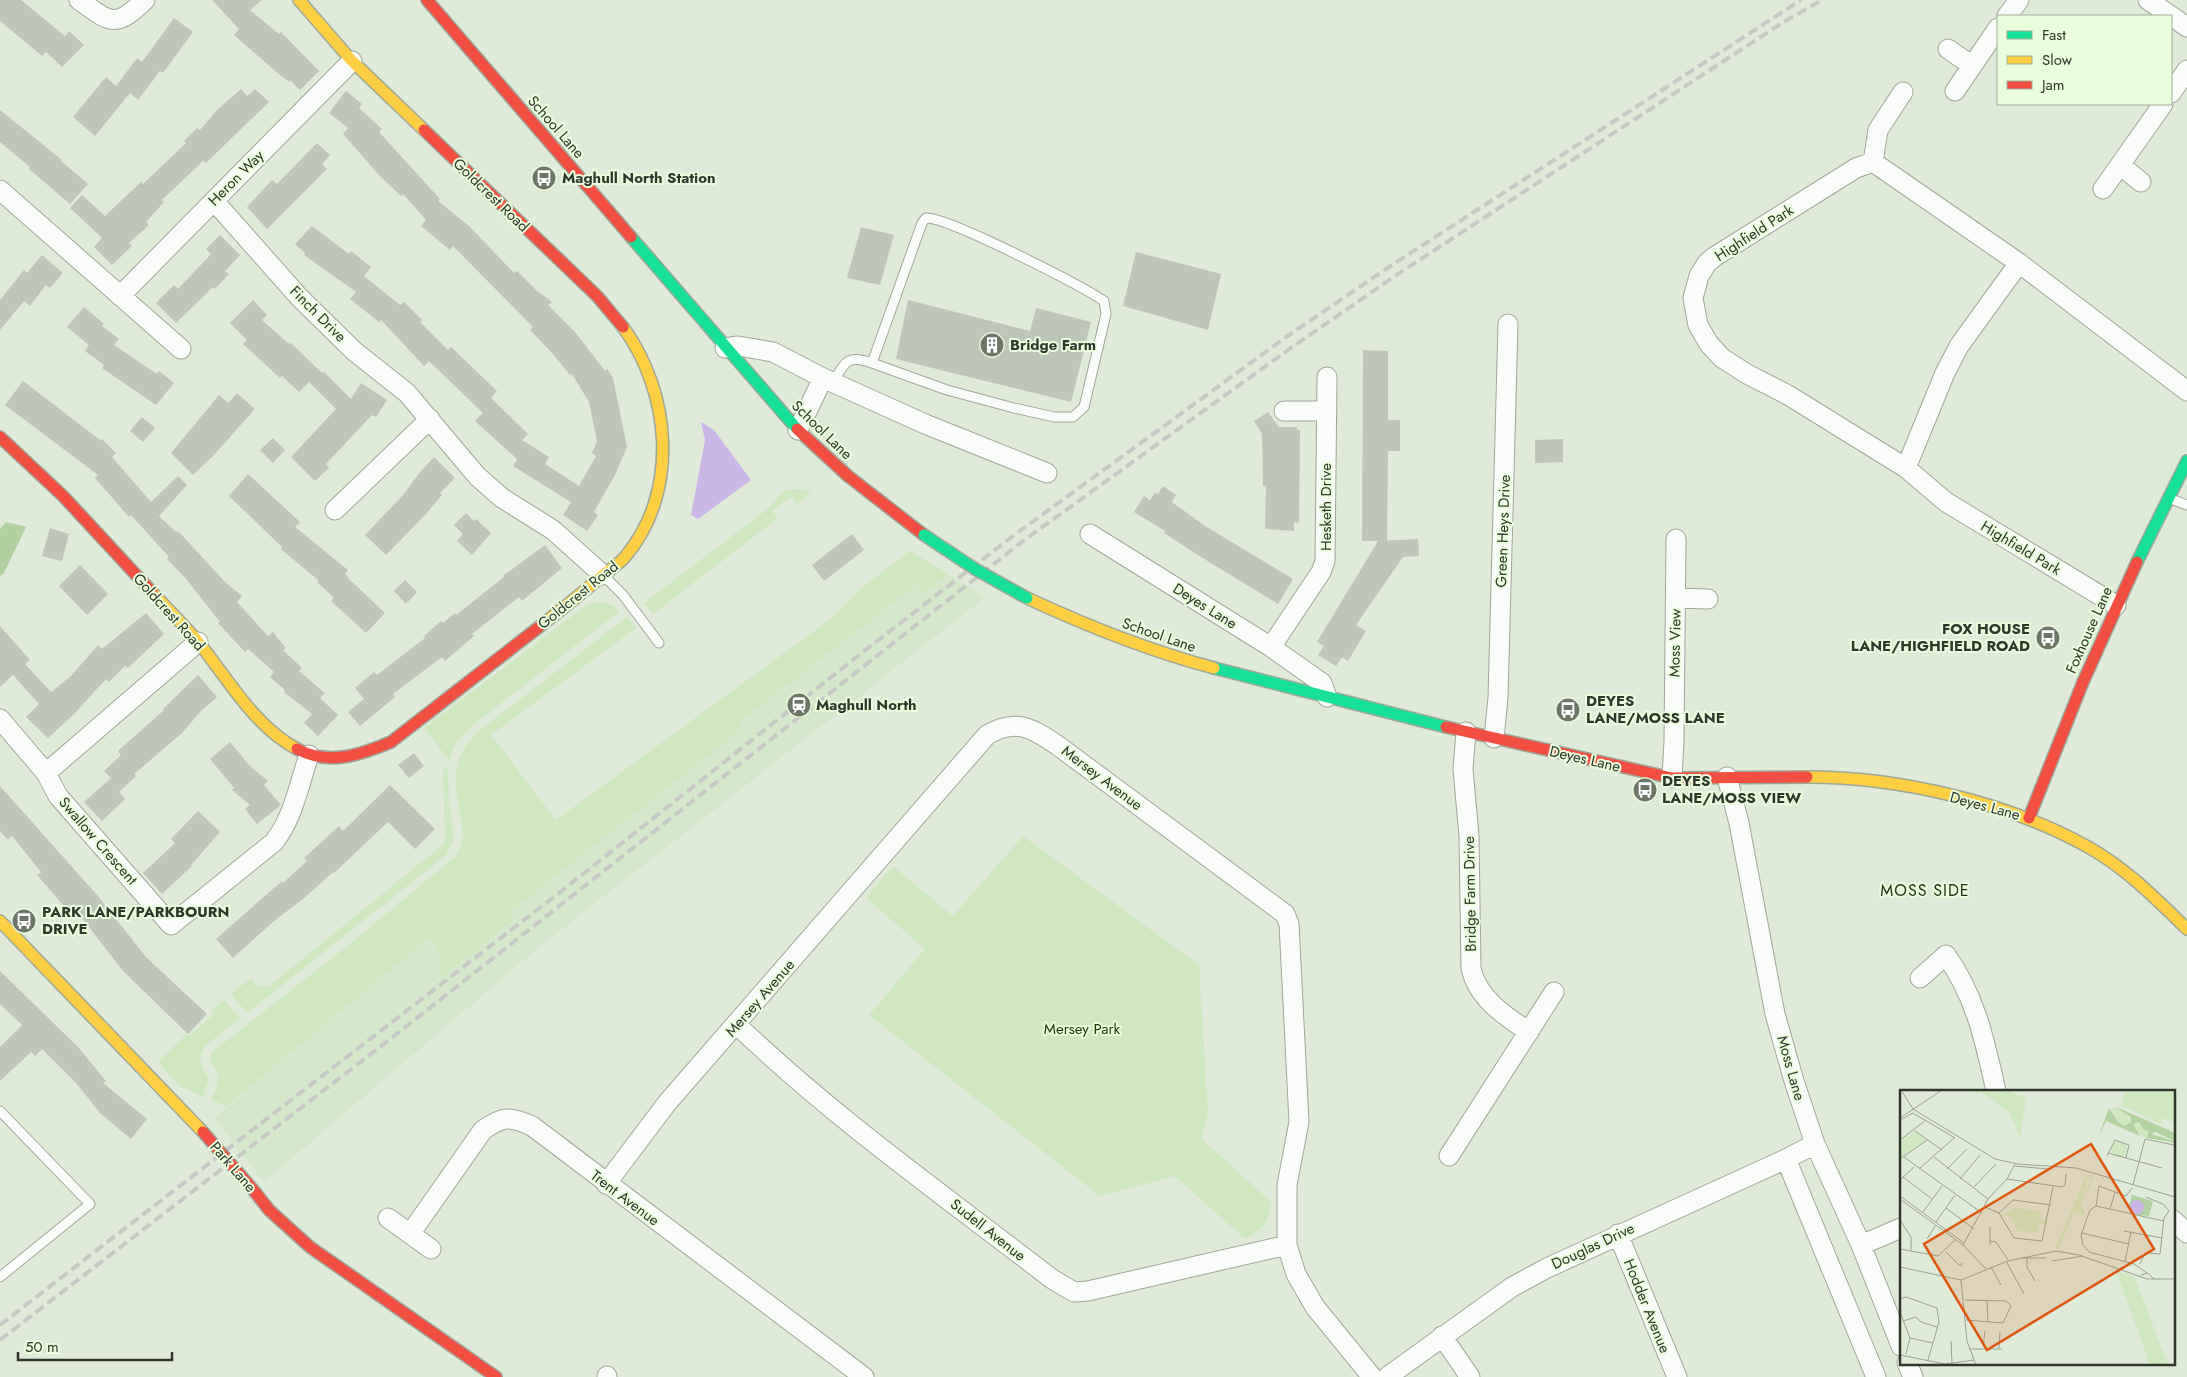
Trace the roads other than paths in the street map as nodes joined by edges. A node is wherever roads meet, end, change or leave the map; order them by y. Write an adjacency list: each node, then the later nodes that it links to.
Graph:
1 (79, 0): 2 (street)
2 (145, 0)
3 (299, 0): 13 (street, Goldcrest Road)
4 (427, 0): 29 (street, School Lane)
5 (2019, 0): 7 (street)
6 (2148, 0): 8 (street)
7 (2008, 15)
8 (2170, 15)
9 (2172, 17): 10 (street)
10 (2187, 27)
11 (1997, 29): 14 (street)
12 (1948, 49): 14 (street)
13 (352, 61): 25 (street, Heron Way); 48 (street, Goldcrest Road)
14 (1971, 65): 16 (street)
15 (2187, 70): 18 (street)
16 (1955, 91)
17 (1903, 92): 20 (street)
18 (2172, 92)
19 (2162, 105): 21 (street)
20 (1873, 162): 26 (street); 41 (street, Highfield Park)
21 (2120, 165): 22 (street); 23 (street)
22 (2141, 182)
23 (2103, 189)
24 (0, 190): 27 (street)
25 (214, 201): 27 (street, Heron Way); 37 (street, Finch Drive)
26 (2019, 263): 34 (street); 41 (street)
27 (120, 296): 30 (street)
28 (1508, 324): 58 (street, Green Heys Drive)
29 (725, 348): 33 (street); 38 (street, School Lane)
30 (181, 349)
31 (872, 364): 31 (lane); 33 (lane)
32 (1327, 377): 36 (street, Hesketh Drive)
33 (828, 381): 38 (street); 42 (street)
34 (2187, 391)
35 (1284, 411): 36 (street)
36 (1327, 411): 54 (street, Hesketh Drive)
37 (430, 419): 45 (street); 48 (street, Finch Drive)
38 (798, 430): 55 (street, School Lane, bridge)
39 (0, 437): 52 (street, Goldcrest Road)
40 (2187, 461): 43 (street, Foxhouse Lane)
41 (1906, 468): 51 (street, Highfield Park)
42 (1047, 473)
43 (2168, 498): 44 (lane); 51 (street, Foxhouse Lane)
44 (2187, 505)
45 (335, 510)
46 (1090, 534): 54 (street, Deyes Lane)
47 (1676, 539): 49 (street, Moss View)
48 (603, 575): 53 (lane); 59 (street, Goldcrest Road)
49 (1676, 598): 50 (street, Moss View); 62 (street, Moss View)
50 (1708, 599)
51 (2116, 605): 63 (street, Foxhouse Lane)
52 (198, 642): 59 (street, Goldcrest Road); 60 (street)
53 (659, 643)
54 (1271, 647): 55 (street, Deyes Lane)
55 (1327, 697): 57 (street, Deyes Lane)
56 (0, 720): 60 (street, Swallow Crescent)
57 (1466, 732): 58 (street, Deyes Lane); 69 (street, Bridge Farm Drive)
58 (1494, 738): 62 (street, Deyes Lane)
59 (309, 755): 60 (street, Swallow Crescent)
60 (46, 773)
61 (1727, 777): 62 (street, Deyes Lane); 63 (street, Deyes Lane); 72 (street, Moss Lane)
62 (1672, 778)
63 (2029, 818): 65 (street, Deyes Lane)
64 (0, 921): 89 (street, Park Lane, bridge)
65 (2187, 929)
66 (1920, 978): 70 (street)
67 (1554, 992): 69 (street)
68 (737, 1025): 75 (street, Mersey Avenue); 82 (street, Sudell Avenue); 82 (street, Mersey Avenue)
69 (1529, 1032): 73 (street)
70 (1996, 1090)
71 (0, 1111): 85 (lane)
72 (1815, 1144): 74 (street, Douglas Drive); 83 (street, Moss Lane)
73 (1449, 1156)
74 (1786, 1159): 81 (street, Douglas Drive); 95 (street)
75 (606, 1184): 80 (street, Trent Avenue); 90 (street, Trent Avenue)
76 (388, 1218): 80 (street)
77 (2174, 1221): 79 (street)
78 (1900, 1228): 83 (street)
79 (2187, 1233)
80 (410, 1234): 84 (street)
81 (1618, 1234): 86 (street, Douglas Drive); 94 (street, Hodder Avenue)
82 (1287, 1245): 91 (street, Mersey Avenue)
83 (1862, 1245): 87 (street, Moss Lane)
84 (431, 1249)
85 (0, 1277)
86 (1442, 1336): 92 (street, Douglas Drive); 93 (street)
87 (1900, 1343)
88 (1907, 1364): 96 (street)
89 (496, 1377)
90 (864, 1377)
91 (1372, 1377)
92 (1387, 1377)
93 (1470, 1377)
94 (1677, 1377)
95 (1876, 1377)
96 (1913, 1377)

